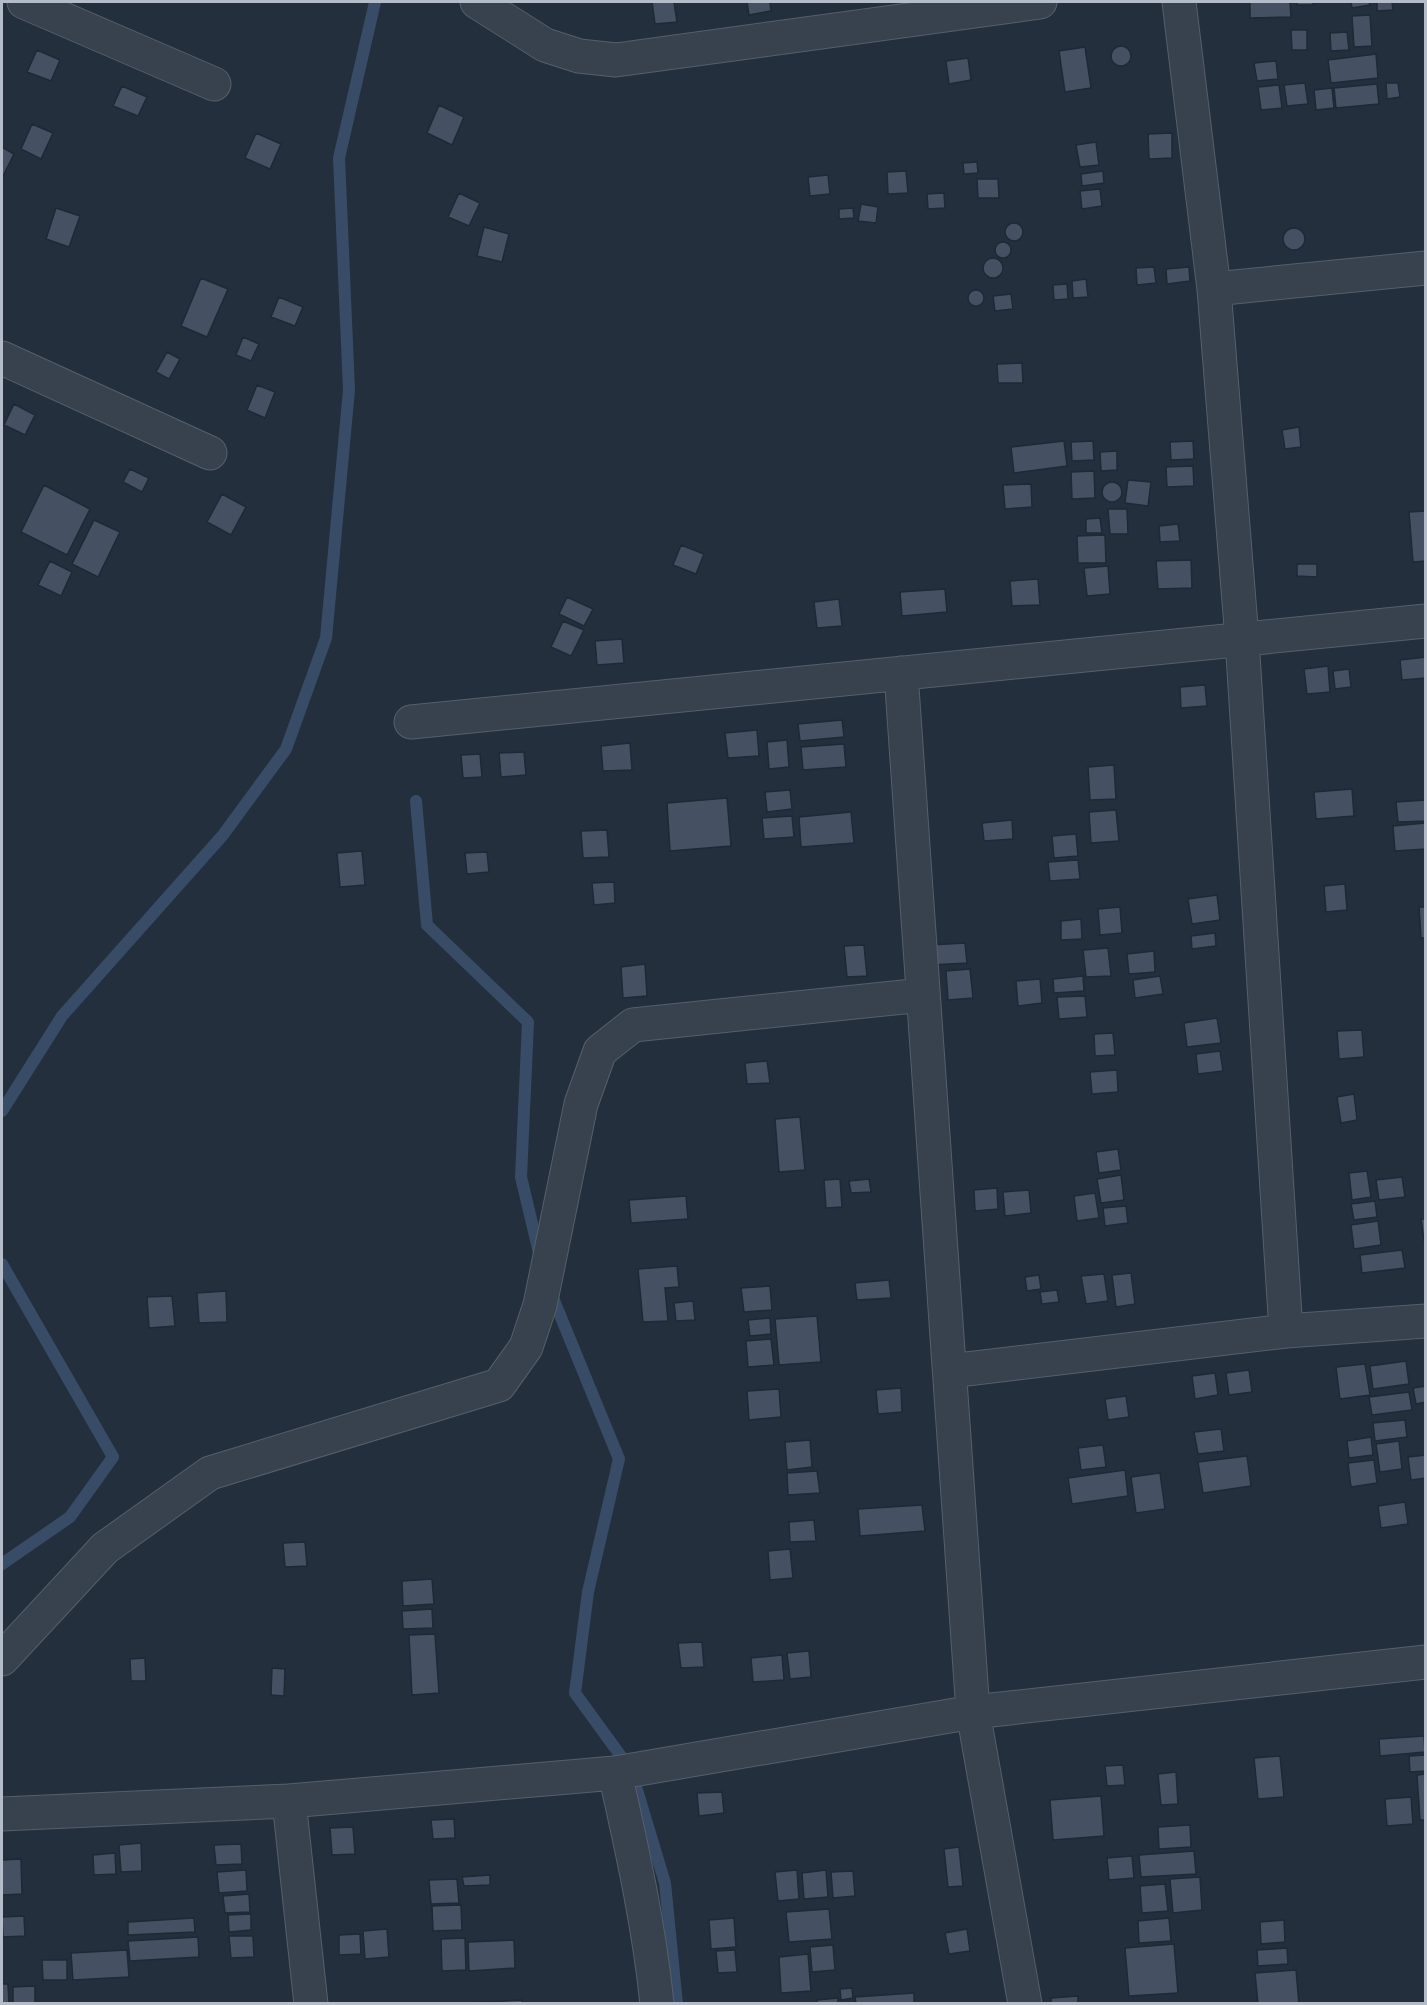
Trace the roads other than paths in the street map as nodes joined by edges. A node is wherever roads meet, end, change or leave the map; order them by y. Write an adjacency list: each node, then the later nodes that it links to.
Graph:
1 (24, 2): 5 (street)
2 (477, 2): 3 (street)
3 (1040, 2)
4 (1179, 2): 7 (street)
5 (214, 84)
6 (1425, 268): 7 (street)
7 (1214, 289): 11 (street)
8 (2, 358): 9 (street)
9 (210, 453)
10 (1425, 621): 11 (street)
11 (1242, 639): 12 (street); 16 (street)
12 (901, 673): 13 (street); 14 (street)
13 (411, 722)
14 (923, 996): 17 (street); 18 (street)
15 (1425, 1321): 16 (street)
16 (1286, 1331): 17 (street)
17 (950, 1371): 20 (street)
18 (2, 1659)
19 (1425, 1662): 20 (street)
20 (973, 1712): 21 (street); 26 (street)
21 (615, 1773): 22 (street); 25 (street)
22 (289, 1801): 23 (street); 24 (street)
23 (2, 1814)
24 (311, 2004)
25 (657, 2004)
26 (1025, 2004)

